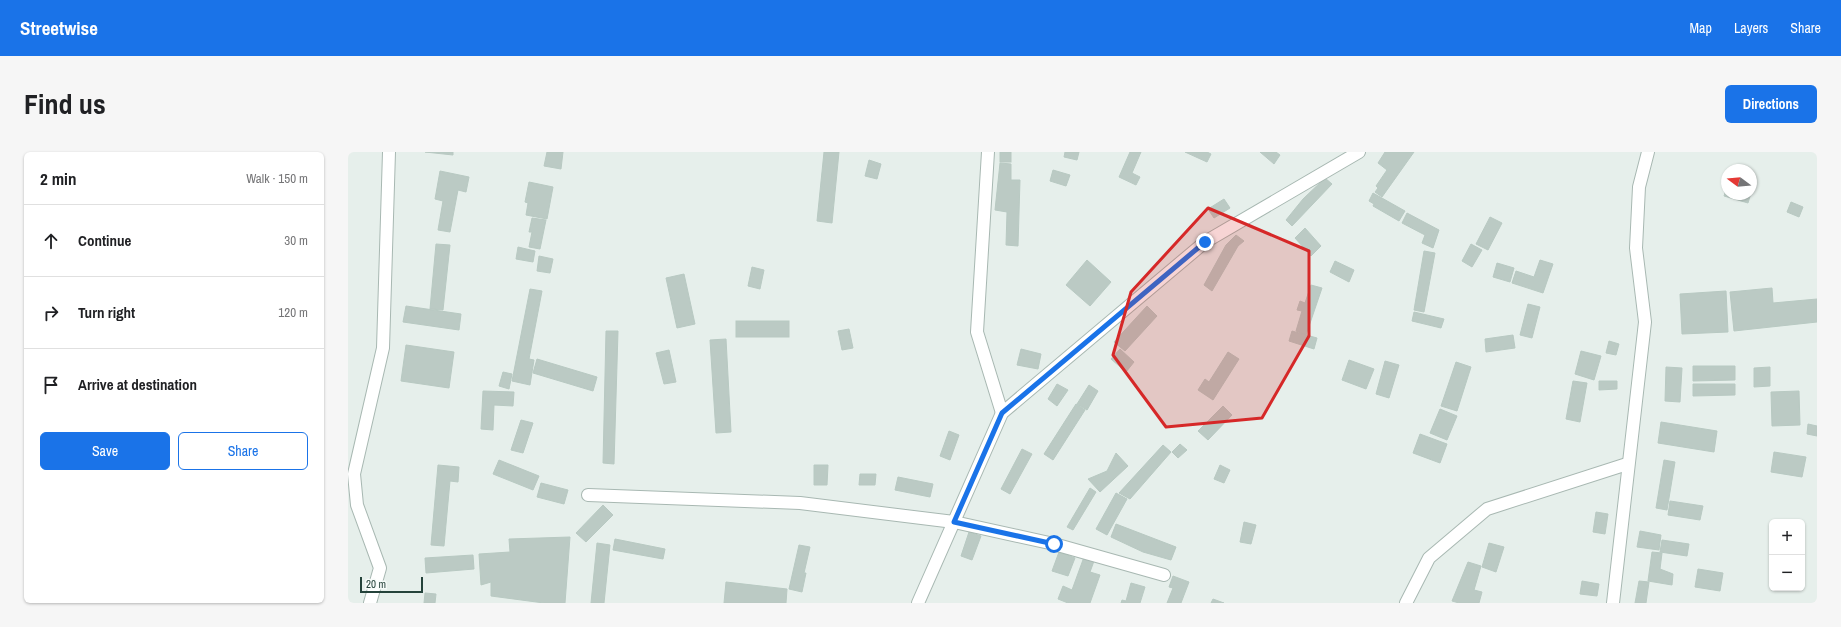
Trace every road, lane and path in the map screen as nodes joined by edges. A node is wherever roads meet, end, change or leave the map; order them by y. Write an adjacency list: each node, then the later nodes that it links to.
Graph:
1 (389, 152): 10 (street)
2 (988, 152): 5 (street)
3 (1359, 152): 5 (street)
4 (1648, 152): 6 (street)
5 (1002, 413): 8 (street)
6 (1627, 464): 12 (street); 13 (street)
7 (588, 496): 8 (street)
8 (954, 522): 9 (street); 11 (street)
9 (1164, 575)
10 (370, 603)
11 (918, 603)
12 (1406, 603)
13 (1613, 603)

